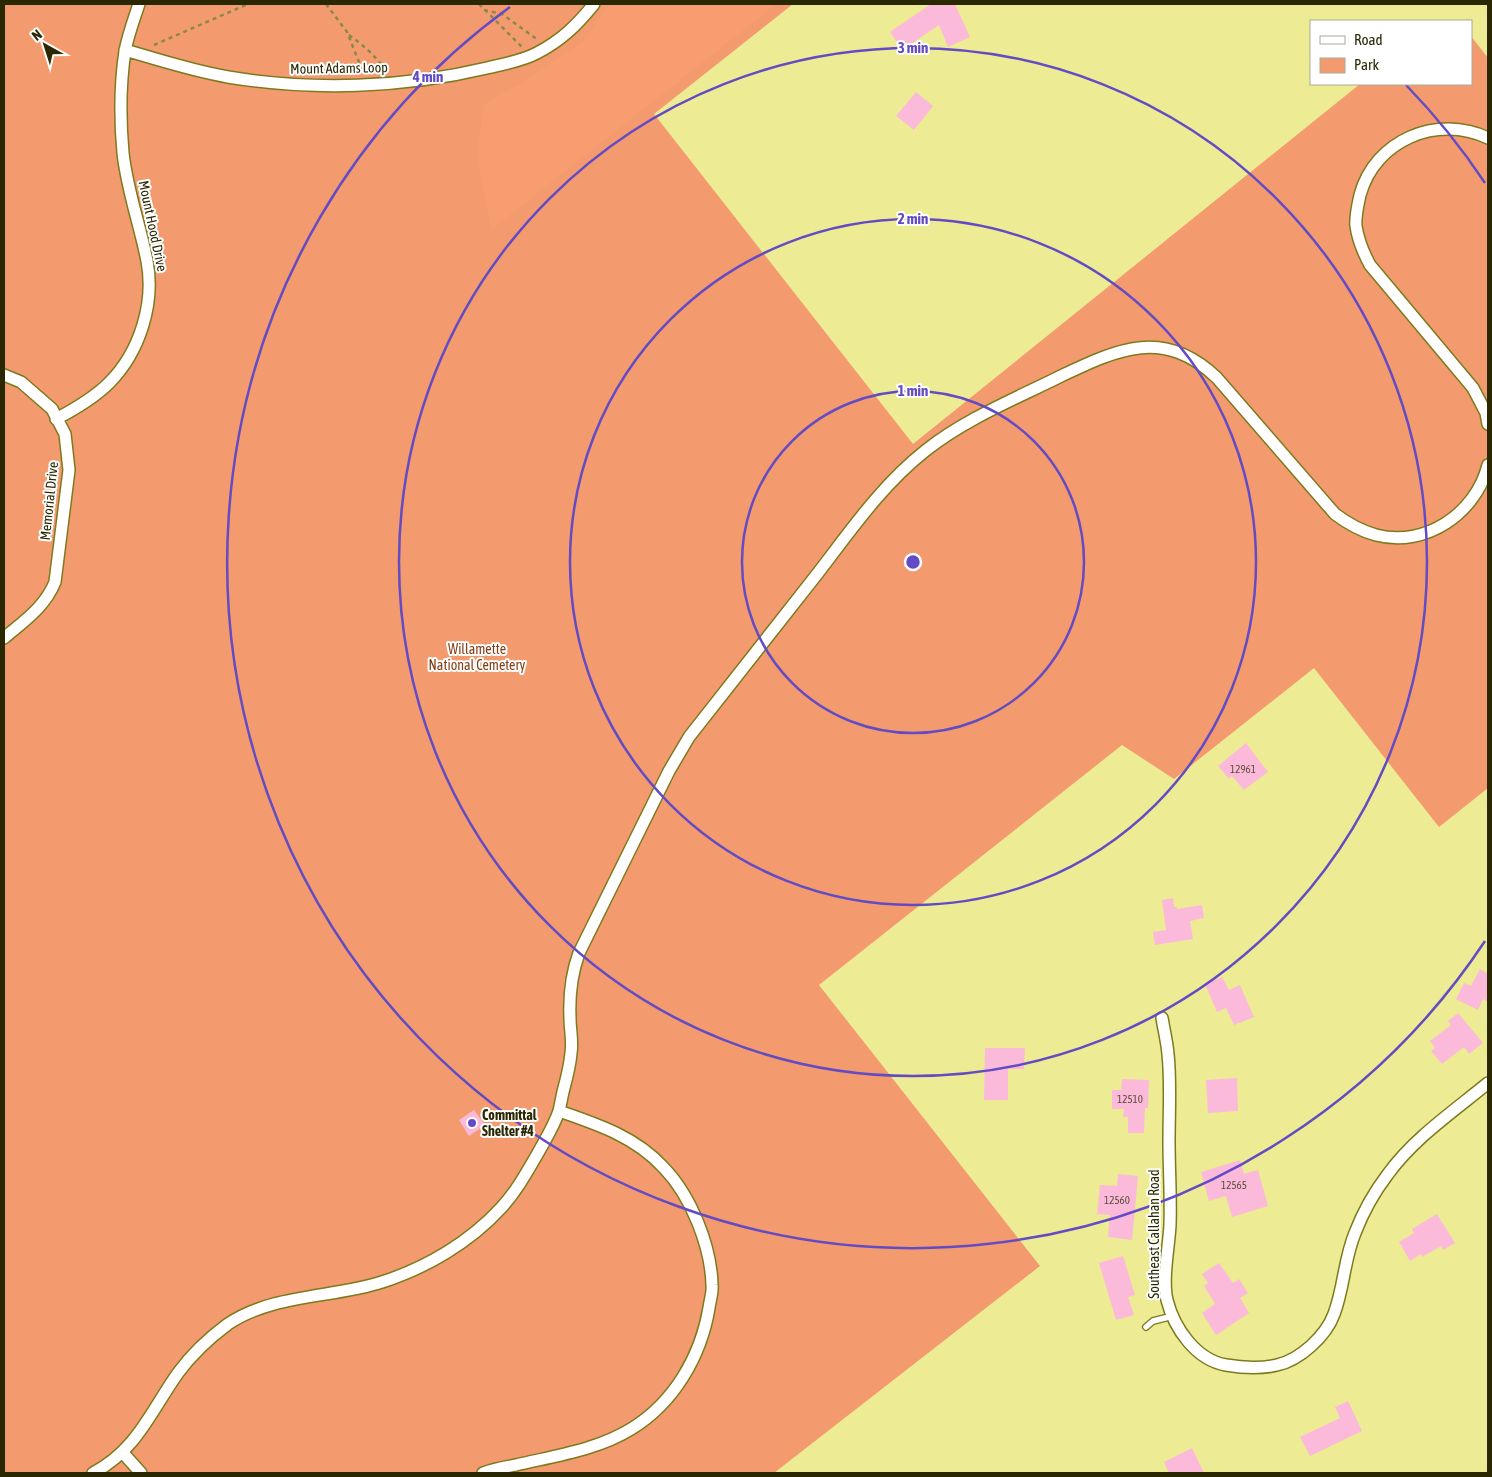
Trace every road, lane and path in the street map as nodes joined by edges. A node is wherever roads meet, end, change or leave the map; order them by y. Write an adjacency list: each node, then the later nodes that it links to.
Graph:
1 (139, 4): 9 (street, Mount Hood Drive)
2 (248, 4): 10 (path)
3 (326, 4): 7 (path)
4 (479, 4): 6 (path)
5 (594, 4): 8 (street, Mount Adams Loop)
6 (484, 10): 8 (path); 11 (path)
7 (348, 35): 12 (path); 13 (path)
8 (547, 47): 11 (street, Mount Adams Loop)
9 (125, 50): 10 (street, Mount Adams Loop); 16 (street, Mount Hood Drive)
10 (137, 54): 13 (street, Mount Adams Loop)
11 (530, 56): 12 (street, Mount Adams Loop)
12 (394, 82): 13 (street, Mount Adams Loop)
13 (368, 85)
14 (1488, 138): 17 (street)
15 (4, 375): 16 (street, Memorial Drive)
16 (56, 419): 19 (street, Memorial Drive)
17 (1488, 424)
18 (1488, 465): 22 (street)
19 (4, 638)
20 (1162, 1018): 23 (street, Southeast Callahan Road)
21 (1488, 1083): 23 (street, Southeast Callahan Road)
22 (558, 1111): 25 (street); 28 (street)
23 (1173, 1316): 24 (lane)
24 (1146, 1327)
25 (123, 1453): 26 (street); 27 (street)
26 (93, 1473)
27 (140, 1473)
28 (483, 1473)

